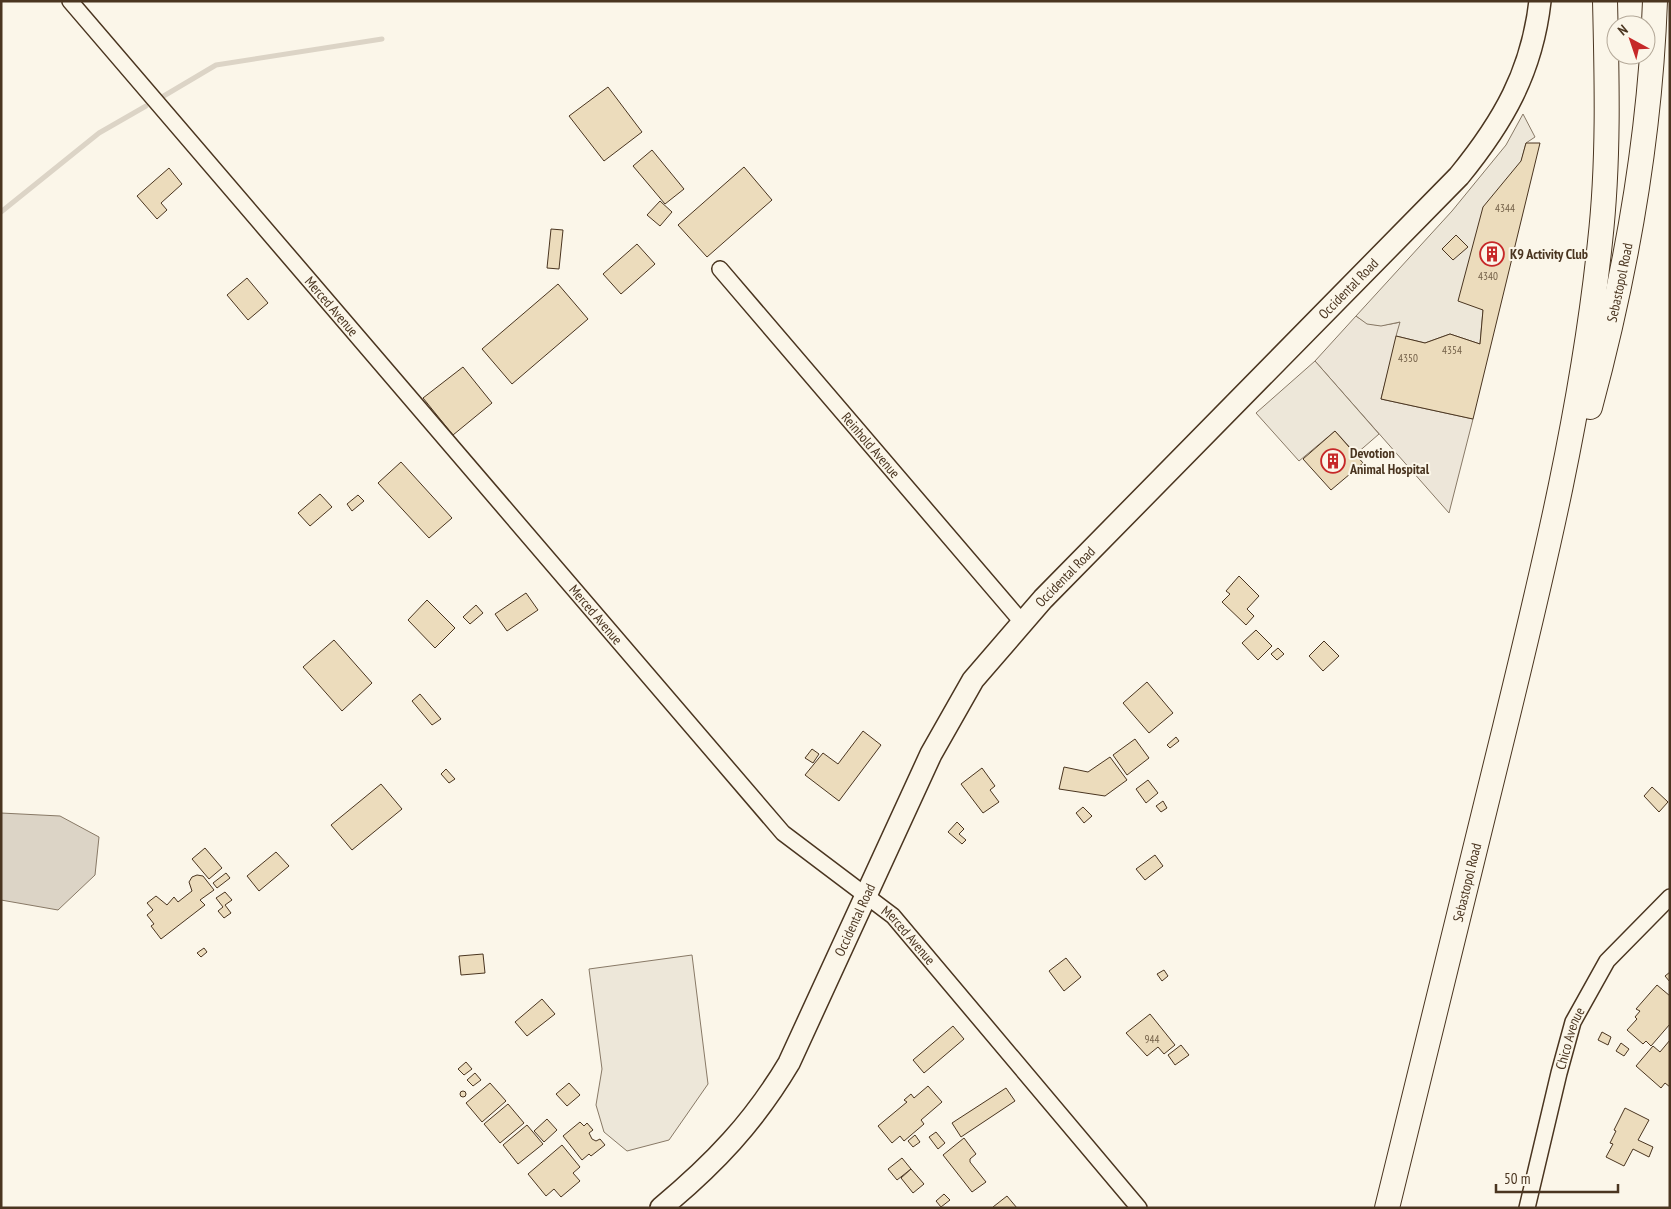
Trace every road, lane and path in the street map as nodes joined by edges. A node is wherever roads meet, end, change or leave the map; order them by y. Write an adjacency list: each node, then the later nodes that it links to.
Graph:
1 (70, 1): 8 (street, Merced Avenue)
2 (1540, 1): 7 (street, Occidental Road)
3 (1606, 1): 6 (main road, Sebastopol Road)
4 (1655, 1): 6 (main road, Sebastopol Road)
5 (720, 269): 7 (street, Reinhold Avenue)
6 (1546, 558): 12 (main road, Sebastopol Road)
7 (1022, 622): 8 (street, Occidental Road)
8 (866, 895): 10 (street, Occidental Road); 11 (street, Merced Avenue)
9 (1670, 897): 13 (street, Chico Avenue)
10 (661, 1208)
11 (1139, 1208)
12 (1387, 1208)
13 (1527, 1208)

